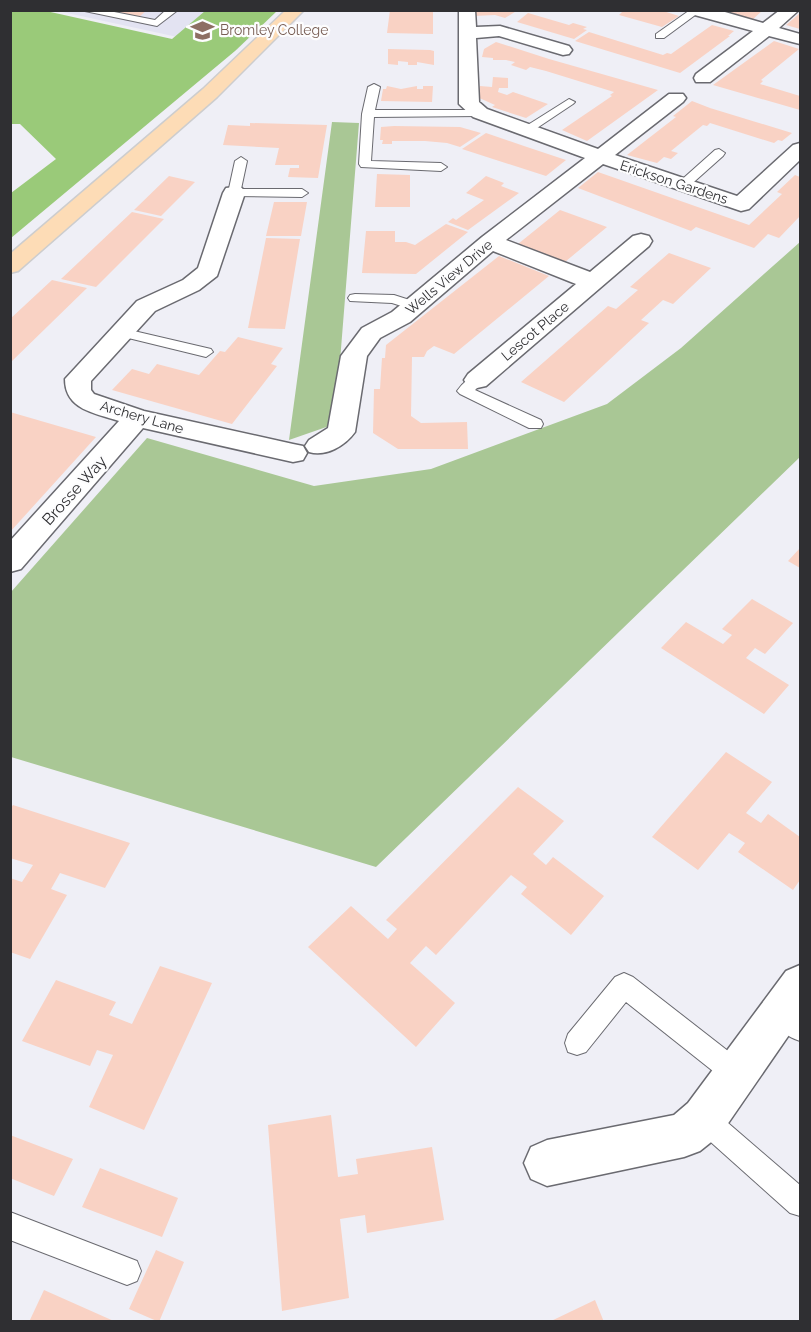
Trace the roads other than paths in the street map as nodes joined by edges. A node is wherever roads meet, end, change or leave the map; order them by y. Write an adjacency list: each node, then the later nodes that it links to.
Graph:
1 (85, 10): 2 (lane)
2 (173, 10)
3 (296, 10): 29 (main road)
4 (467, 10): 8 (street)
5 (697, 10): 7 (street); 9 (lane)
6 (791, 10): 7 (street)
7 (766, 30): 10 (street); 12 (street)
8 (469, 33): 11 (street); 16 (street)
9 (660, 36)
10 (801, 39)
11 (563, 50)
12 (703, 78)
13 (374, 87): 17 (lane)
14 (676, 98): 21 (street, Wells View Drive)
15 (568, 102): 18 (lane)
16 (480, 113): 17 (lane); 18 (street, Erickson Gardens)
17 (368, 114): 23 (lane)
18 (527, 130): 21 (street, Erickson Gardens)
19 (801, 149): 24 (street, Erickson Gardens)
20 (719, 153): 24 (lane)
21 (599, 156): 24 (street, Erickson Gardens); 28 (street, Wells View Drive)
22 (241, 161): 26 (lane)
23 (441, 167)
24 (682, 186)
25 (302, 193): 26 (lane)
26 (234, 194): 33 (street, Archery Lane)
27 (641, 241): 30 (street, Lescot Place)
28 (490, 242): 30 (street); 32 (street, Wells View Drive)
29 (10, 266)
30 (592, 282): 35 (street, Lescot Place)
31 (354, 298): 32 (lane)
32 (414, 306): 38 (street, Wells View Drive)
33 (121, 332): 34 (lane); 36 (street, Archery Lane)
34 (206, 352)
35 (477, 381): 37 (lane)
36 (137, 418): 39 (street, Archery Lane); 40 (street, Brosse Way)
37 (535, 424)
38 (319, 446)
39 (293, 453)
40 (10, 561)
41 (794, 1009): 43 (street)
42 (577, 1043): 43 (lane)
43 (736, 1074): 44 (street)
44 (704, 1119): 45 (street); 46 (lane)
45 (547, 1163)
46 (801, 1203)
47 (10, 1226): 48 (lane)
48 (128, 1271)

